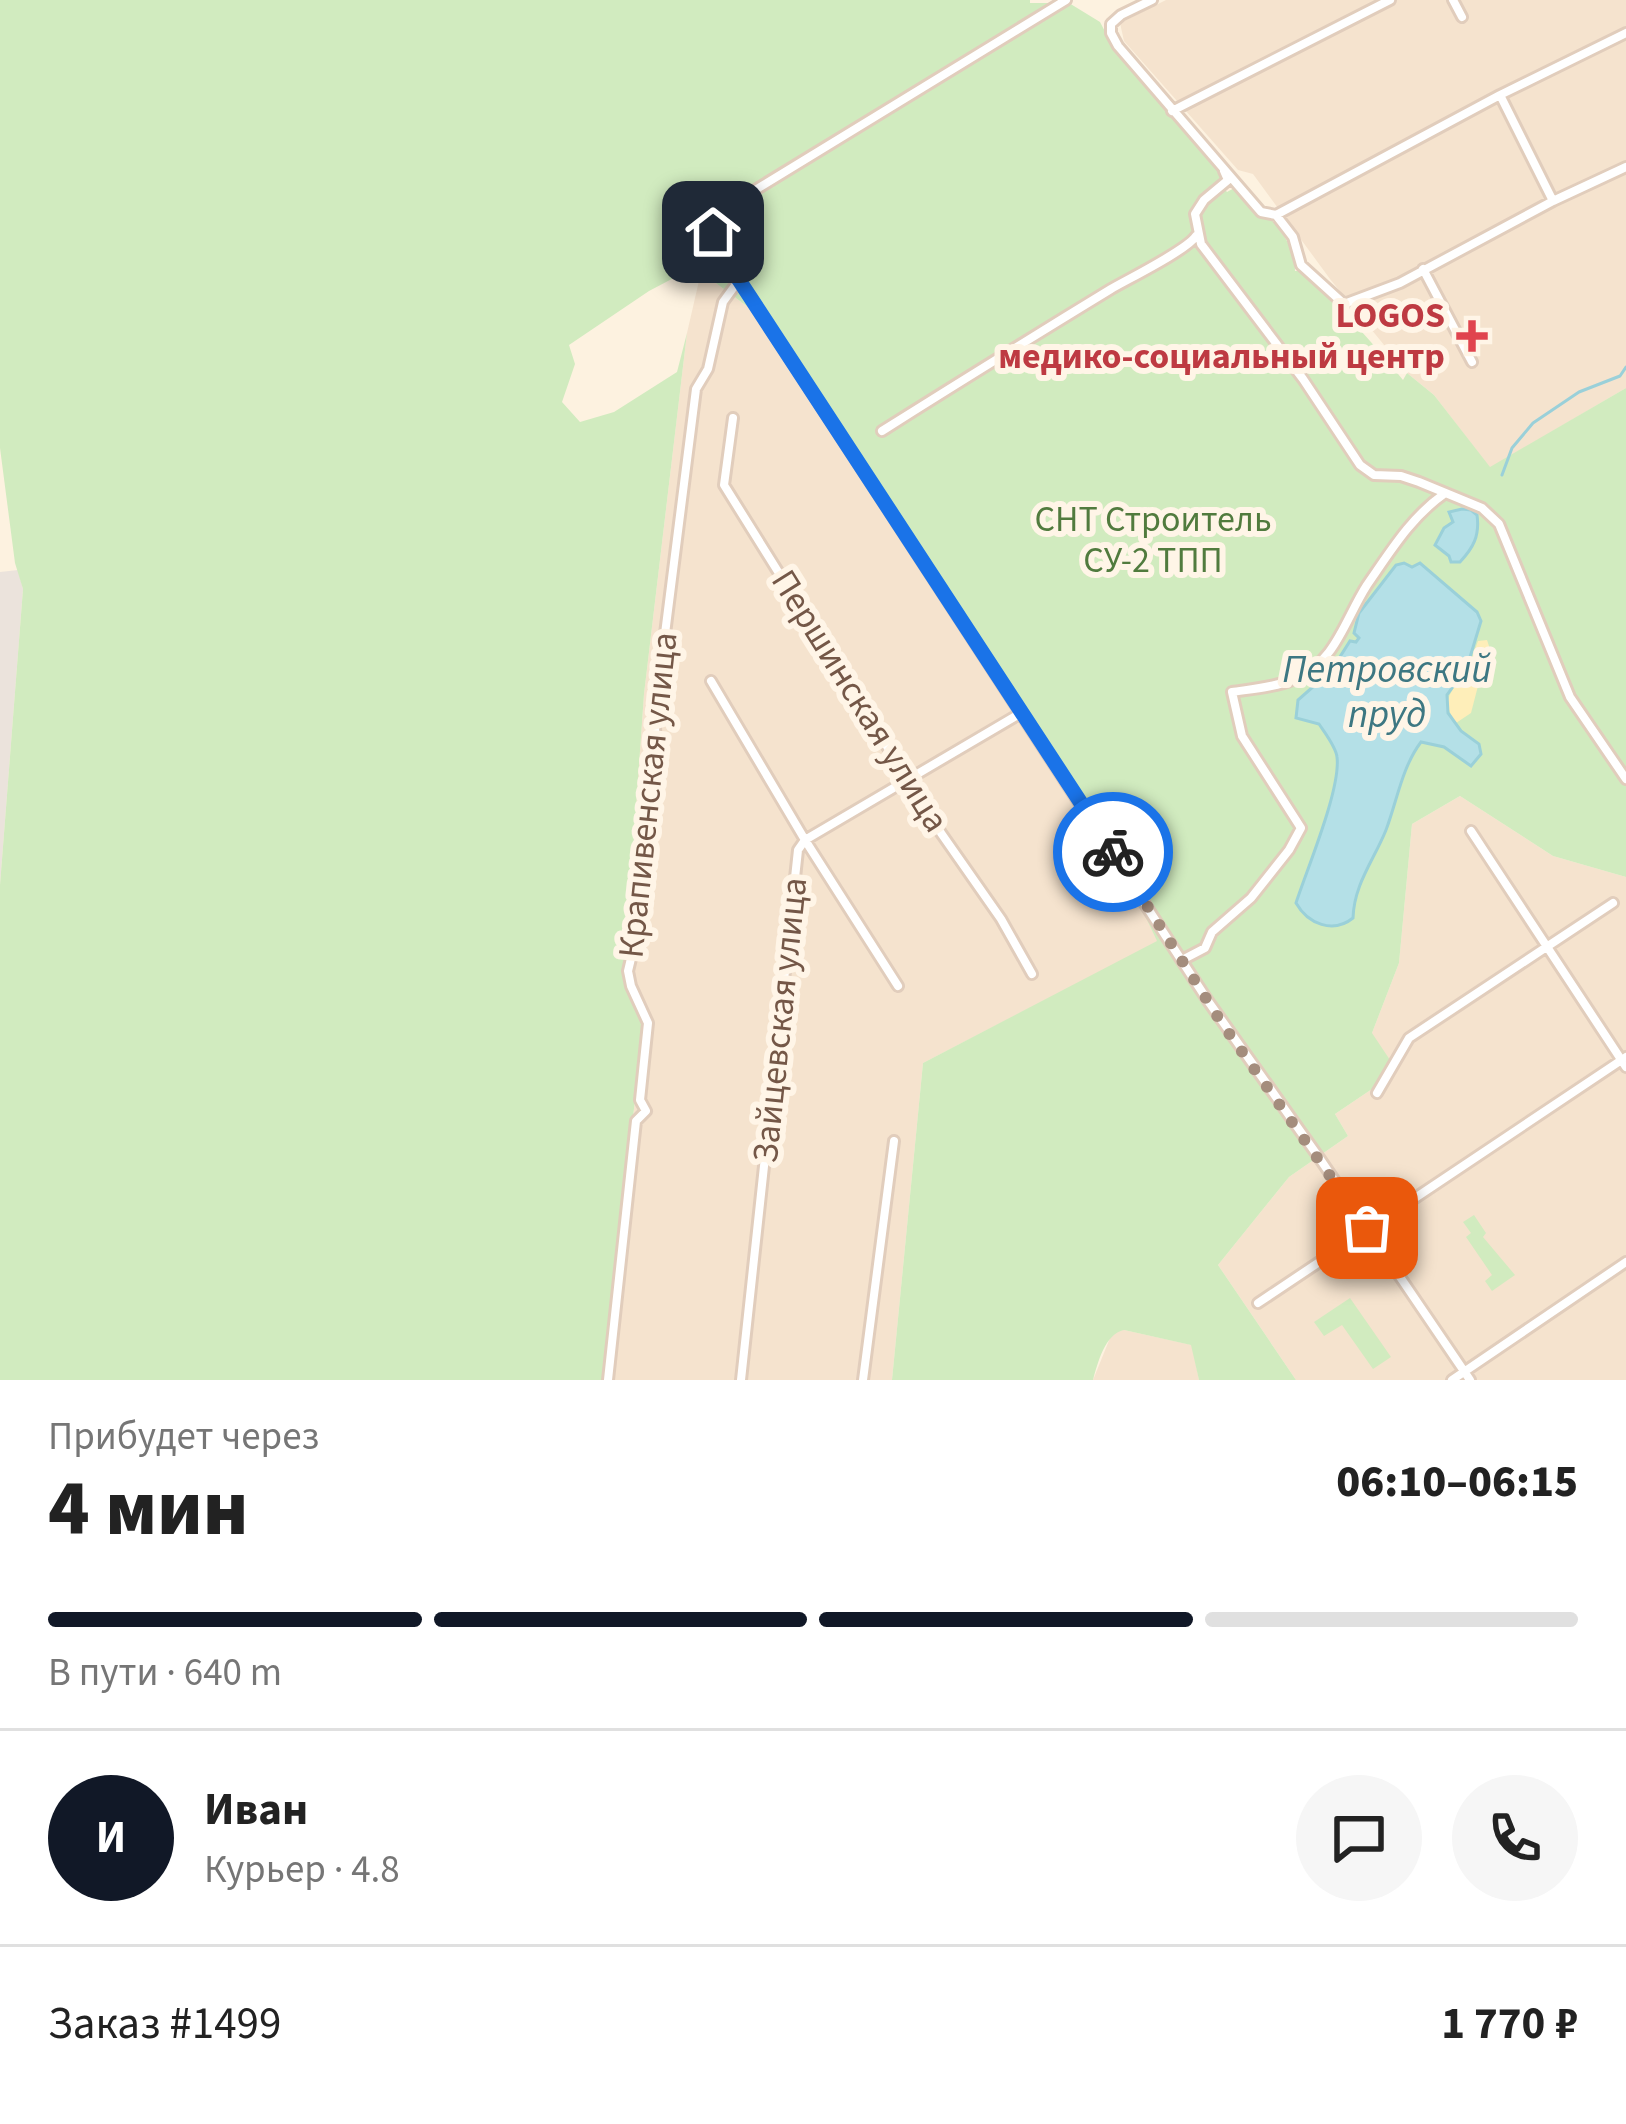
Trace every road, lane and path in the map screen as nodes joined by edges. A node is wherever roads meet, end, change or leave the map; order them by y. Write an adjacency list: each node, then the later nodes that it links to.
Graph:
1 (1066, 0): 15 (street)
2 (1152, 0): 8 (street)
3 (1390, 0): 8 (street)
4 (1453, 0): 5 (street)
5 (1462, 17)
6 (1626, 33): 7 (street)
7 (1500, 95): 11 (street); 12 (street)
8 (1172, 111): 10 (street)
9 (1626, 167): 11 (street)
10 (1224, 171): 12 (street); 13 (street)
11 (1552, 201): 14 (street)
12 (1276, 215): 14 (street)
13 (1197, 234): 18 (street); 19 (street)
14 (1423, 269): 16 (street)
15 (739, 280): 21 (street); 38 (street, Крапивенская улица)
16 (1472, 362)
17 (733, 418): 23 (street, Першинская улица)
18 (881, 431)
19 (1444, 494): 22 (street); 28 (street)
20 (711, 681): 25 (street)
21 (1021, 712): 23 (street, Зайцевская улица); 28 (street)
22 (1626, 779)
23 (908, 780): 25 (street, Зайцевская улица); 29 (street, Першинская улица)
24 (1471, 831): 27 (street)
25 (806, 841): 30 (street); 39 (street, Зайцевская улица)
26 (1613, 902): 27 (street)
27 (1549, 946): 31 (street); 32 (street)
28 (1182, 960): 34 (street)
29 (1032, 974)
30 (898, 986)
31 (1624, 1061): 34 (street)
32 (1376, 1093)
33 (894, 1142): 40 (street)
34 (1367, 1228): 36 (street); 37 (street)
35 (1626, 1262): 37 (street)
36 (1258, 1303)
37 (1467, 1376): 41 (street)
38 (608, 1380)
39 (741, 1380)
40 (863, 1380)
41 (1452, 1380)

